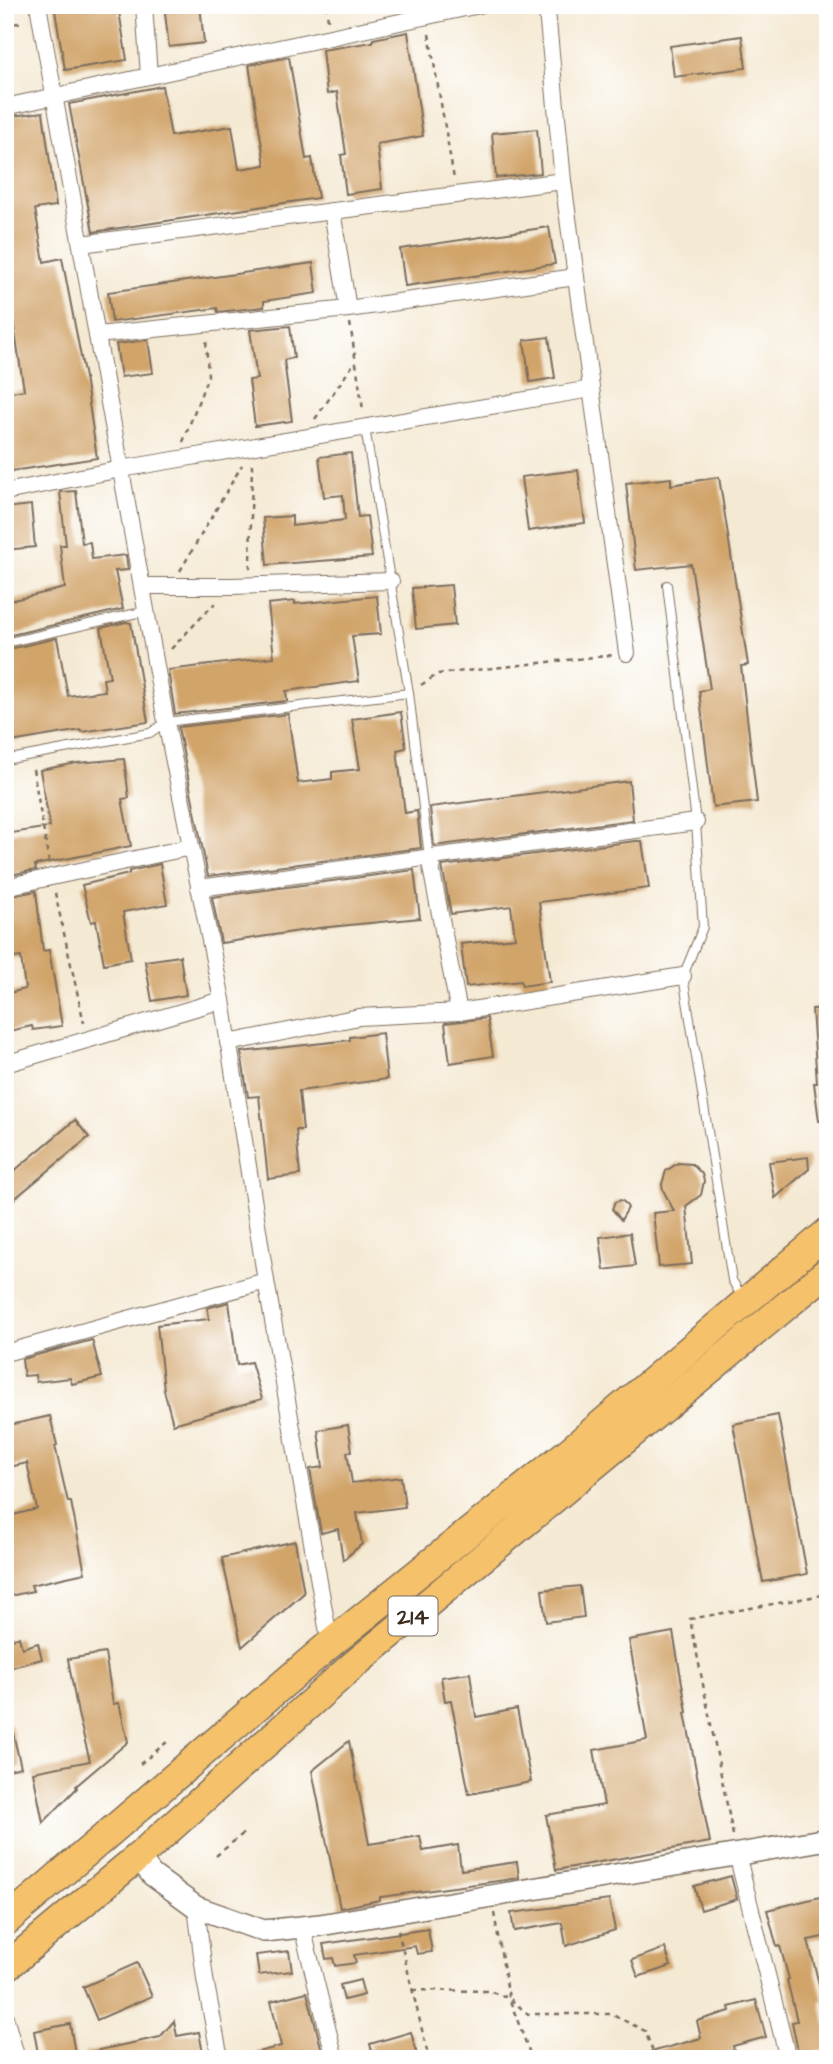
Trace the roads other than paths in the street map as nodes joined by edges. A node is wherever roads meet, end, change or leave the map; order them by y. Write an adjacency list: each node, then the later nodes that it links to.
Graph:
1 (38, 5): 7 (street)
2 (144, 5): 6 (street)
3 (480, 5): 5 (street)
4 (541, 5): 9 (street)
5 (448, 8): 6 (street)
6 (149, 76): 7 (street)
7 (55, 96): 8 (street); 11 (street)
8 (5, 107)
9 (563, 181): 10 (street); 12 (street)
10 (332, 211): 11 (street); 13 (street)
11 (81, 244): 14 (street)
12 (576, 277): 13 (street); 15 (street)
13 (348, 309): 14 (street)
14 (97, 335): 17 (street)
15 (591, 389): 16 (street); 24 (street)
16 (365, 428): 17 (street); 19 (lane)
17 (121, 469): 18 (street); 21 (street)
18 (5, 492)
19 (391, 581): 21 (street); 25 (lane)
20 (667, 585): 28 (lane)
21 (142, 586): 22 (street)
22 (146, 611): 23 (lane); 26 (street)
23 (5, 643)
24 (627, 653)
25 (409, 693): 26 (lane); 30 (lane)
26 (166, 722): 27 (lane); 29 (street)
27 (5, 760)
28 (696, 822): 30 (street); 33 (lane)
29 (191, 847): 31 (street); 32 (street)
30 (429, 857): 32 (street); 35 (street)
31 (5, 887)
32 (199, 888): 34 (street)
33 (683, 976): 35 (street); 41 (lane)
34 (222, 1000): 36 (street); 37 (street)
35 (459, 1012): 36 (street)
36 (228, 1043): 40 (street)
37 (5, 1063)
38 (828, 1232): 41 (highway, 214)
39 (828, 1271): 45 (highway, 214)
40 (266, 1281): 42 (street); 43 (street)
41 (746, 1302): 43 (highway, 214)
42 (5, 1353)
43 (330, 1644): 44 (highway, 214)
44 (140, 1807): 45 (highway); 47 (highway, 214)
45 (163, 1834): 49 (highway, 214)
46 (828, 1839): 48 (street)
47 (92, 1848): 50 (highway); 52 (highway, 214)
48 (737, 1854): 53 (street); 59 (street)
49 (138, 1857): 50 (highway, 214); 51 (street)
50 (116, 1875): 54 (highway, 214)
51 (196, 1907): 53 (street); 57 (street)
52 (5, 1922)
53 (302, 1927): 58 (street)
54 (5, 1968)
55 (5, 2017): 56 (street)
56 (17, 2059)
57 (220, 2059)
58 (335, 2059)
59 (788, 2059)

